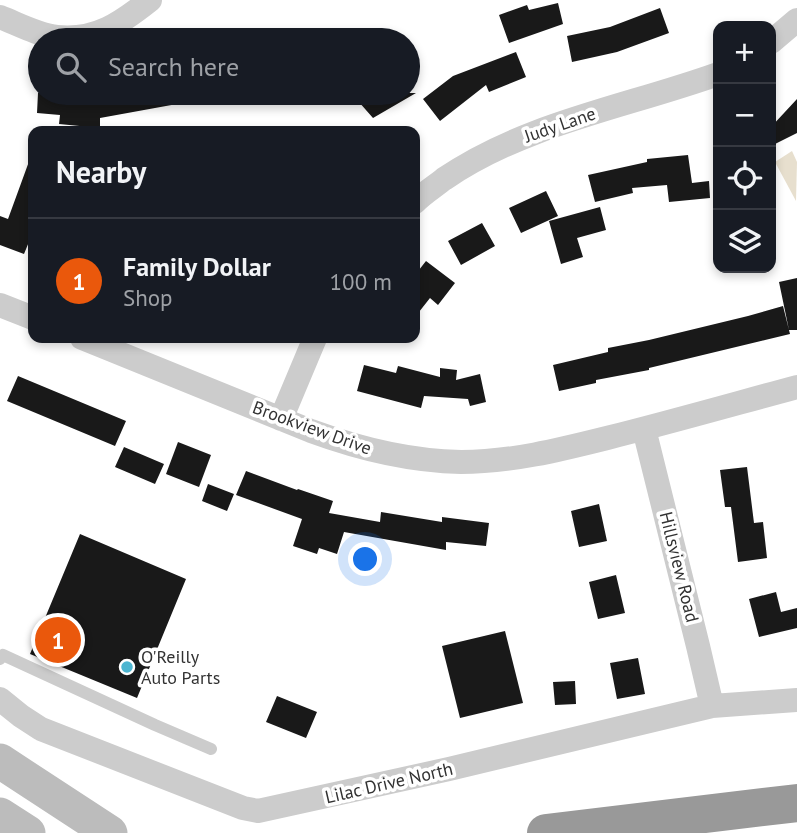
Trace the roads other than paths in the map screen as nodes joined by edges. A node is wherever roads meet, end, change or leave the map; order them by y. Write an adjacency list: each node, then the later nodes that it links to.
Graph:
1 (150, 0): 4 (street)
2 (0, 17): 5 (street)
3 (797, 20): 6 (street)
4 (110, 28)
5 (28, 29)
6 (776, 38)
7 (713, 76): 8 (street, Judy Lane)
8 (420, 198)
9 (0, 304): 10 (street)
10 (28, 316)
11 (94, 343): 14 (street, Brookview Drive)
12 (313, 343): 14 (street)
13 (797, 387): 15 (street, Brookview Drive)
14 (281, 419): 15 (street, Brookview Drive)
15 (644, 429): 19 (street, Hillsview Road)
16 (1, 655): 20 (lane)
17 (0, 699): 19 (street, Lilac Drive North)
18 (797, 701): 19 (street, Lilac Drive North)
19 (712, 706)
20 (211, 749)
21 (0, 761): 26 (street)
22 (797, 803): 27 (highway)
23 (0, 816): 24 (street); 25 (street)
24 (15, 833)
25 (28, 833)
26 (110, 833)
27 (545, 833)

